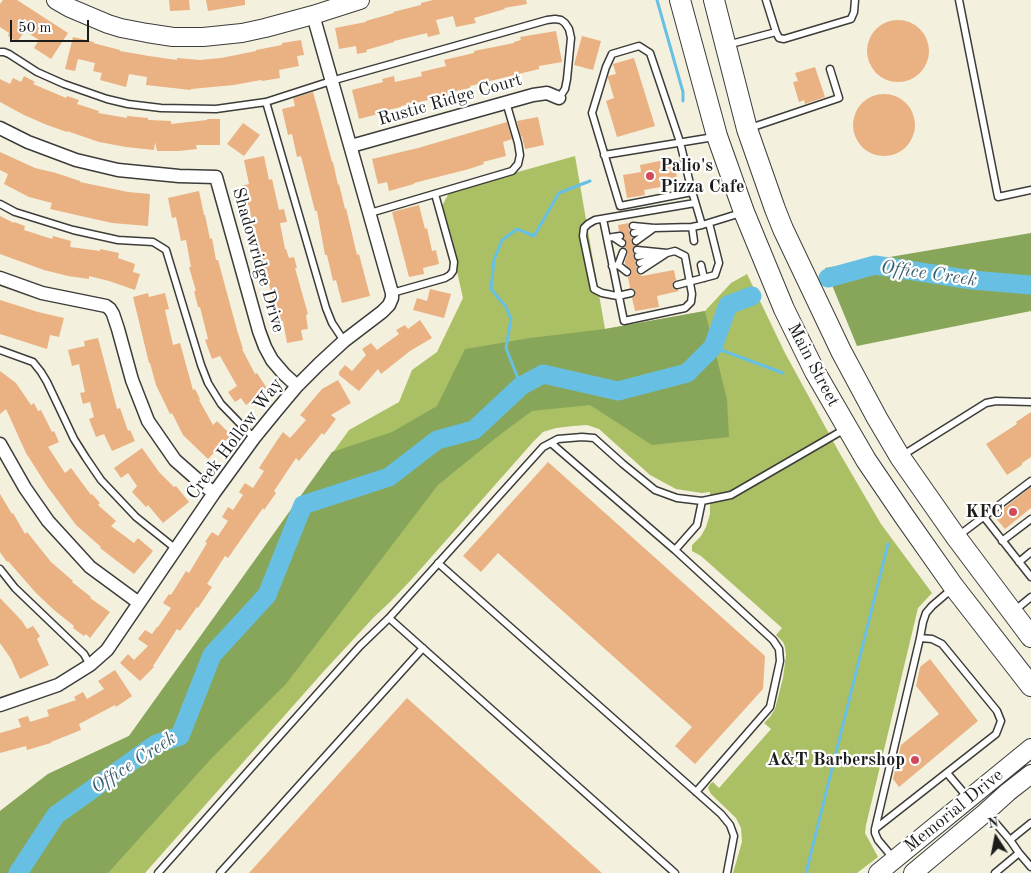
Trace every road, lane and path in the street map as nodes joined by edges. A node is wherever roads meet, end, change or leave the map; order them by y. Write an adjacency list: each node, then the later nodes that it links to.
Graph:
1 (56, 0): 8 (street)
2 (360, 0): 8 (street)
3 (680, 0): 19 (main road, Main Street)
4 (714, 0): 10 (main road, Main Street)
5 (766, 0): 9 (lane)
6 (855, 0): 9 (lane)
7 (959, 0): 23 (lane)
8 (313, 15): 13 (street)
9 (776, 32): 10 (lane)
10 (725, 46): 18 (main road, Main Street)
11 (0, 52): 15 (lane)
12 (830, 69): 18 (lane)
13 (331, 81): 14 (lane); 15 (lane); 21 (street)
14 (558, 98): 16 (street, Rustic Ridge Court)
15 (266, 102): 50 (lane)
16 (506, 102): 21 (street, Rustic Ridge Court); 25 (lane)
17 (0, 128): 52 (street, Shadowridge Drive)
18 (747, 129): 19 (main road); 58 (main road, Main Street)
19 (718, 136): 20 (lane); 28 (main road, Main Street)
20 (680, 142): 22 (lane); 22 (lane); 24 (lane)
21 (351, 146): 29 (street)
22 (604, 155): 24 (lane)
23 (1031, 190)
24 (692, 192): 26 (lane)
25 (435, 194): 29 (lane); 47 (lane)
26 (695, 203): 30 (lane); 31 (lane)
27 (0, 204): 55 (lane)
28 (744, 212): 31 (lane); 54 (main road, Main Street)
29 (370, 213): 47 (street)
30 (603, 219): 35 (lane); 49 (lane)
31 (706, 224): 33 (lane); 45 (lane)
32 (619, 228): 35 (lane)
33 (654, 228): 34 (lane); 36 (lane)
34 (633, 230)
35 (613, 237): 37 (lane); 41 (lane)
36 (636, 240)
37 (622, 243)
38 (638, 253): 39 (lane)
39 (667, 253): 42 (lane); 45 (lane)
40 (624, 255): 41 (lane)
41 (615, 265): 43 (lane); 49 (lane)
42 (640, 266)
43 (626, 269)
44 (0, 278): 60 (street)
45 (690, 282): 46 (lane); 49 (lane)
46 (677, 285)
47 (392, 292): 50 (street, Creek Hollow Way)
48 (631, 293): 49 (lane)
49 (618, 296)
50 (344, 341): 52 (street, Creek Hollow Way)
51 (0, 350): 66 (lane)
52 (297, 386): 55 (street, Creek Hollow Way)
53 (1031, 402): 58 (lane)
54 (847, 427): 61 (lane); 73 (main road, Main Street)
55 (254, 438): 60 (street, Creek Hollow Way)
56 (551, 443): 61 (lane); 67 (lane); 70 (lane)
57 (0, 444): 75 (street)
58 (900, 457): 64 (main road, Main Street)
59 (1031, 481): 62 (lane)
60 (214, 493): 66 (street, Creek Hollow Way)
61 (702, 501): 67 (lane)
62 (984, 517): 64 (lane); 65 (lane)
63 (1031, 519): 65 (lane)
64 (956, 537): 76 (main road, Main Street)
65 (1002, 541): 69 (lane)
66 (176, 549): 75 (street, Creek Hollow Way)
67 (675, 550): 87 (lane)
68 (1031, 552): 69 (lane)
69 (1019, 562): 72 (lane)
70 (438, 563): 77 (lane); 87 (lane)
71 (0, 570): 81 (lane)
72 (1031, 577)
73 (954, 588): 79 (lane); 82 (main road, Main Street)
74 (1031, 597): 76 (lane)
75 (139, 603): 81 (street, Creek Hollow Way)
76 (1013, 612): 78 (main road, Main Street)
77 (389, 618): 80 (lane); 96 (lane)
78 (1031, 637)
79 (920, 638): 85 (lane); 91 (lane)
80 (423, 648): 97 (lane); 98 (lane)
81 (90, 665): 83 (street, Creek Hollow Way)
82 (1031, 686)
83 (2, 700)
84 (1031, 748): 88 (street, Memorial Drive)
85 (947, 773): 88 (lane); 91 (lane)
86 (1031, 774): 89 (street, Memorial Drive)
87 (696, 792): 99 (lane)
88 (969, 799): 94 (street, Memorial Drive)
89 (986, 812): 92 (lane); 101 (street, Memorial Drive)
90 (1031, 823): 92 (lane)
91 (875, 829): 94 (lane)
92 (1010, 840): 93 (lane)
93 (1019, 853): 95 (lane); 102 (lane)
94 (900, 866): 100 (street, Memorial Drive)
95 (1031, 867)
96 (158, 873)
97 (220, 873)
98 (675, 873)
99 (727, 873)
100 (878, 873)
101 (912, 873)
102 (995, 873)

